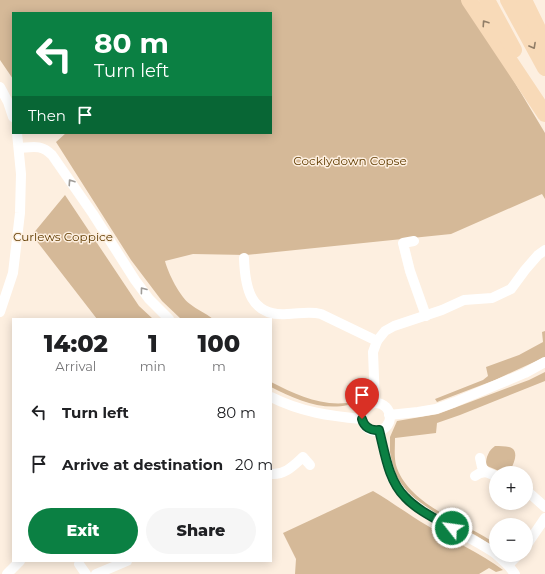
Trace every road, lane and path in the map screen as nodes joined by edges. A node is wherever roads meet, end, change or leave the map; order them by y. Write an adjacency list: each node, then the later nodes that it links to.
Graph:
1 (469, 0): 10 (main road, one-way to 1)
2 (486, 0): 8 (main road)
3 (508, 0): 6 (main road, one-way to 6)
4 (524, 0): 5 (main road)
5 (545, 43)
6 (545, 68)
7 (0, 87): 9 (street)
8 (545, 108)
9 (12, 114)
10 (545, 114)
11 (16, 134): 12 (street)
12 (19, 148): 16 (street); 18 (street, one-way to 12)
13 (414, 242): 17 (street)
14 (545, 250): 17 (street)
15 (244, 258): 19 (street)
16 (0, 312)
17 (426, 316): 19 (street)
18 (168, 318)
19 (377, 341): 22 (street)
20 (545, 362): 23 (street)
21 (272, 397): 24 (street)
22 (375, 403): 23 (street); 24 (street)
23 (390, 415): 25 (street)
24 (362, 419): 25 (street)
25 (379, 430): 36 (street)
26 (480, 458): 28 (street)
27 (310, 465): 30 (street)
28 (486, 472): 29 (street); 31 (street)
29 (489, 473)
30 (272, 474)
31 (475, 476)
32 (533, 496): 33 (street)
33 (545, 507)
34 (545, 518): 35 (street)
35 (533, 536)
36 (489, 549)
37 (19, 562): 43 (street)
38 (125, 562): 45 (street)
39 (505, 562): 42 (street)
40 (511, 562): 42 (street)
41 (79, 564): 44 (street)
42 (508, 565): 46 (street)
43 (7, 574)
44 (86, 574)
45 (96, 574)
46 (515, 574)

